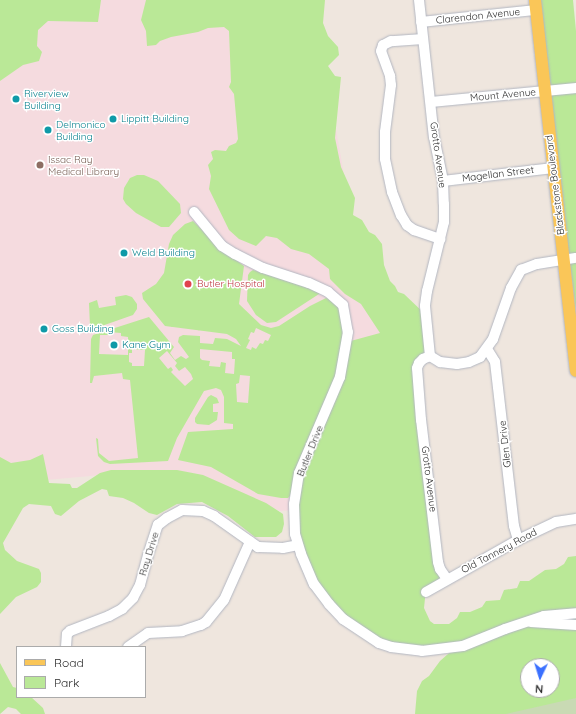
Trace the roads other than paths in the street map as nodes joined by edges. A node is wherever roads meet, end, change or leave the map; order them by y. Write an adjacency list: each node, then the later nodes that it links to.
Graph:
1 (419, 0): 3 (street, Grotto Avenue)
2 (535, 5): 3 (street, Clarendon Avenue); 6 (main road, Blackstone Boulevard)
3 (421, 22): 4 (street, Grotto Avenue)
4 (423, 39): 7 (street, Grotto Avenue); 11 (street)
5 (576, 88): 6 (street, Mount Avenue)
6 (544, 91): 7 (street, Mount Avenue); 8 (main road, Blackstone Boulevard)
7 (431, 102): 9 (street, Grotto Avenue)
8 (553, 168): 9 (street, Magellan Street); 13 (main road, Blackstone Boulevard)
9 (444, 181): 11 (street, Grotto Avenue)
10 (194, 212): 20 (street, Butler Drive)
11 (440, 239): 15 (street, Grotto Avenue)
12 (576, 258): 13 (street)
13 (564, 260): 14 (street); 16 (main road, Blackstone Boulevard)
14 (487, 349): 15 (street); 18 (street, Glen Drive)
15 (430, 356): 21 (street, Grotto Avenue)
16 (576, 371)
17 (576, 519): 18 (street, Old Tannery Road)
18 (518, 540): 21 (street, Old Tannery Road)
19 (250, 542): 20 (street, Ray Drive); 26 (street, Ray Drive); 27 (street)
20 (298, 545): 24 (street, Butler Drive)
21 (447, 579): 22 (street, Old Tannery Road)
22 (426, 592)
23 (576, 613): 24 (street, Butler Drive)
24 (525, 622): 25 (street, Butler Drive)
25 (576, 625)
26 (66, 646)
27 (129, 646)

